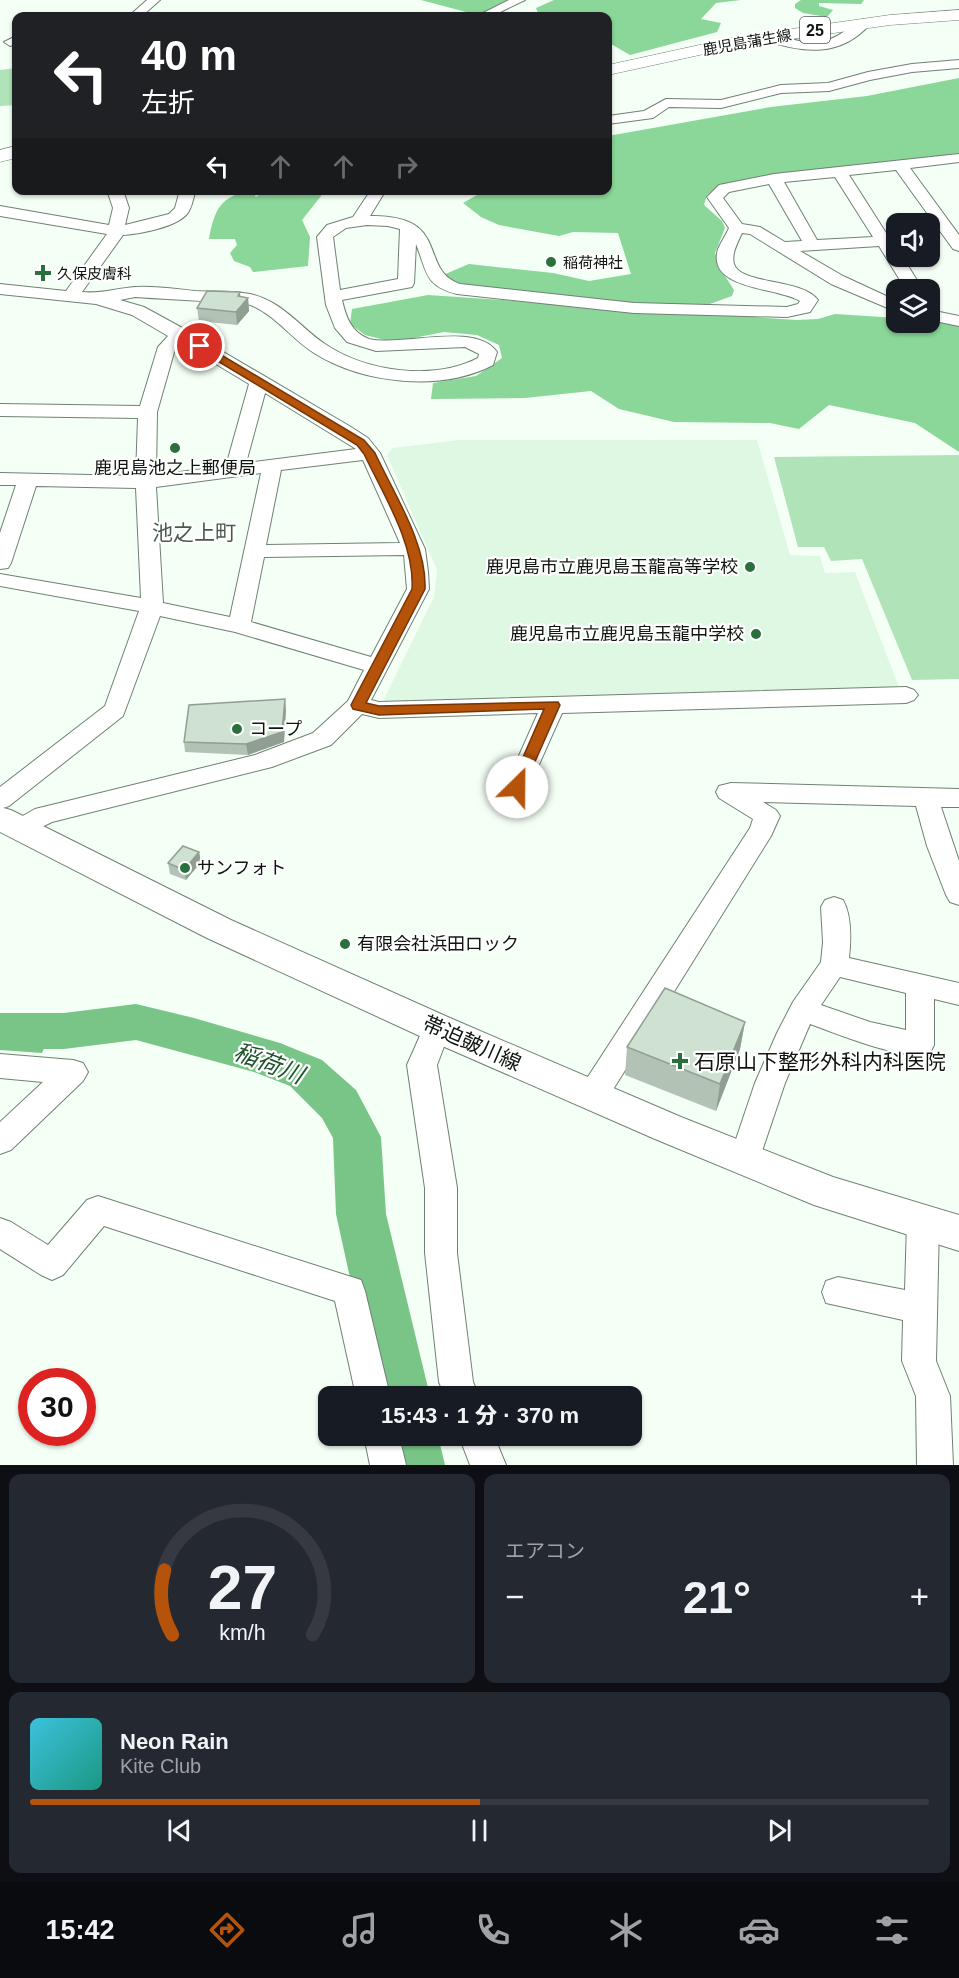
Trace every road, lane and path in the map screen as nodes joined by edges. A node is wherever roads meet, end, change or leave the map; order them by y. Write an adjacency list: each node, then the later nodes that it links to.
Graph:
1 (154, 0): 3 (street)
2 (519, 0): 4 (street)
3 (140, 12)
4 (492, 12)
5 (959, 15): 7 (main road, 鹿児島蒲生線 / 25)
6 (959, 64): 8 (street)
7 (612, 69)
8 (612, 119)
9 (959, 158): 10 (street)
10 (900, 164): 11 (street); 24 (street)
11 (839, 171): 12 (street); 21 (street)
12 (774, 179): 19 (street); 25 (street)
13 (117, 195): 20 (street)
14 (186, 195): 20 (street)
15 (376, 195): 17 (street)
16 (0, 211): 20 (street)
17 (359, 221): 18 (street); 29 (street)
18 (408, 228): 19 (street); 29 (street)
19 (737, 228): 26 (street)
20 (116, 231): 28 (street)
21 (886, 235)
22 (940, 239): 24 (street)
23 (886, 240): 25 (street)
24 (957, 240)
25 (812, 245): 26 (street)
26 (781, 247): 31 (street)
27 (0, 289): 28 (street)
28 (71, 295): 30 (street)
29 (333, 296): 30 (street)
30 (98, 298): 34 (street)
31 (886, 302)
32 (940, 316): 33 (street)
33 (959, 321)
34 (180, 334): 35 (street); 37 (street)
35 (259, 382): 38 (street); 40 (street)
36 (0, 410): 37 (street)
37 (148, 412): 43 (street)
38 (370, 453): 39 (street); 44 (street)
39 (272, 467): 40 (street); 45 (street)
40 (234, 471): 43 (street)
41 (0, 479): 42 (street)
42 (28, 481): 43 (street); 46 (street)
43 (146, 482): 48 (street)
44 (414, 549): 45 (street); 50 (street)
45 (253, 551): 49 (street)
46 (0, 563)
47 (0, 580): 48 (street)
48 (152, 607): 49 (street); 57 (street)
49 (239, 626): 50 (street)
50 (379, 667): 52 (street)
51 (906, 695): 53 (street)
52 (357, 705): 53 (street); 58 (street)
53 (553, 705): 54 (street)
54 (517, 787)
55 (926, 798): 56 (street); 59 (street); 67 (street)
56 (959, 798)
57 (0, 800)
58 (10, 823): 65 (street, 帯迫皷川線)
59 (959, 895)
60 (834, 907): 61 (street)
61 (834, 965): 62 (street); 64 (street)
62 (920, 985): 63 (street); 64 (street)
63 (959, 994)
64 (804, 1010): 69 (street)
65 (437, 1028): 67 (street, 帯迫皷川線); 76 (street)
66 (0, 1066): 68 (street)
67 (593, 1095): 69 (street, 帯迫皷川線)
68 (0, 1141)
69 (744, 1160): 70 (street, 帯迫皷川線)
70 (922, 1223): 72 (street, 帯迫皷川線); 74 (street)
71 (0, 1232): 75 (street)
72 (959, 1233)
73 (838, 1292): 74 (street)
74 (921, 1308): 81 (street)
75 (371, 1386)
76 (458, 1386)
77 (384, 1446): 79 (street)
78 (481, 1446): 80 (street)
79 (388, 1465)
80 (488, 1465)
81 (935, 1465)

